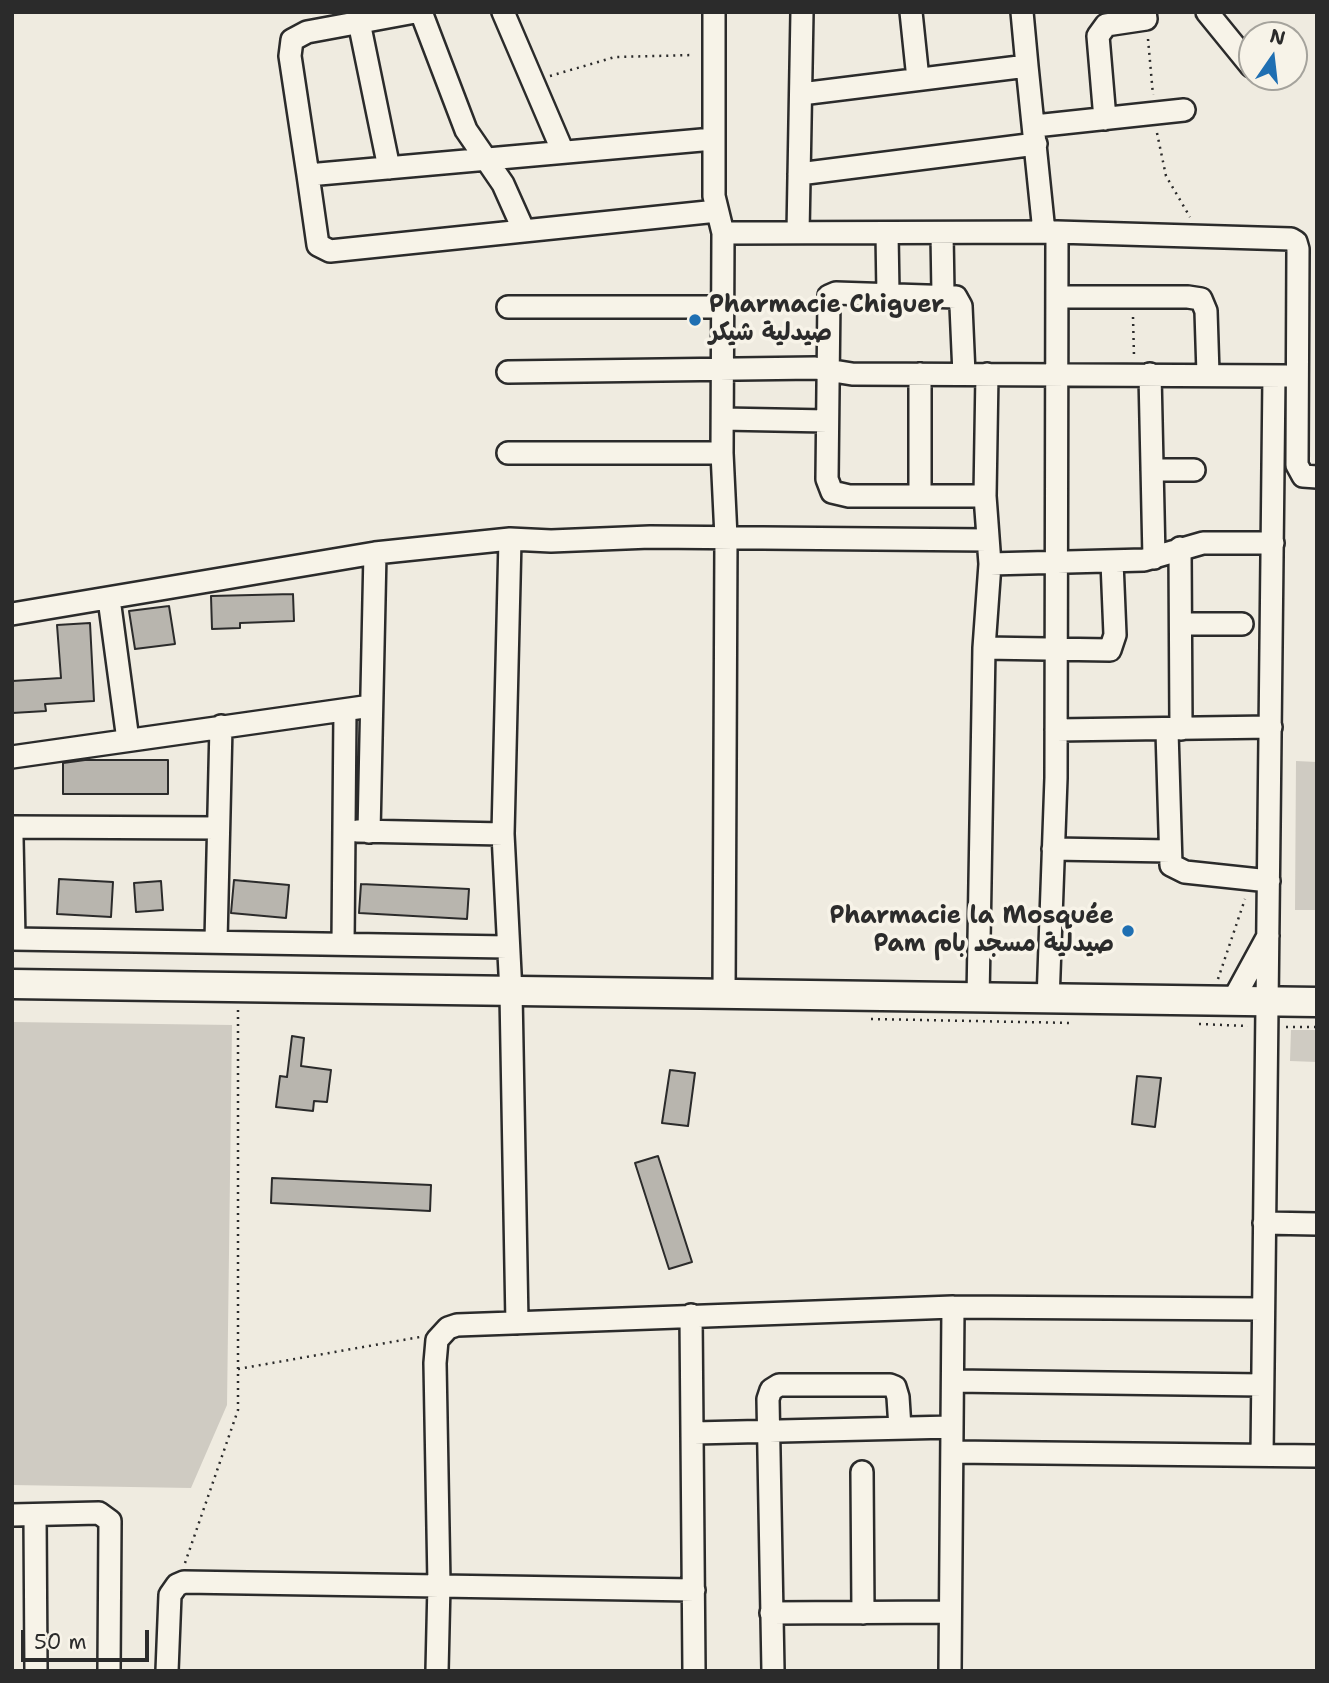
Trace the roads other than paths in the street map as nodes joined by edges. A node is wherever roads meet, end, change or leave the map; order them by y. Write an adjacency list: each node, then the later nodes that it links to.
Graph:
1 (415, 12): 10 (street)
2 (421, 12): 20 (street)
3 (503, 12): 19 (street)
4 (714, 12): 18 (street)
5 (802, 12): 14 (street)
6 (911, 12): 13 (street)
7 (1022, 12): 12 (street)
8 (1145, 12): 16 (street)
9 (1207, 12): 11 (street)
10 (359, 22): 21 (street); 23 (street)
11 (1238, 50)
12 (1027, 66): 13 (street); 17 (street)
13 (918, 79): 14 (street)
14 (801, 94): 22 (street)
15 (1184, 110): 16 (street)
16 (1105, 119): 17 (street)
17 (1036, 135): 22 (street); 26 (street)
18 (713, 139): 19 (street); 24 (street)
19 (563, 152): 20 (street)
20 (484, 159): 21 (street); 25 (street)
21 (388, 168): 23 (street)
22 (799, 174): 28 (street)
23 (308, 175): 25 (street)
24 (717, 211): 25 (street); 27 (street)
25 (524, 231)
26 (1050, 232): 30 (street); 33 (street); 46 (street)
27 (723, 233): 28 (street); 35 (street)
28 (798, 233): 29 (street)
29 (887, 233): 30 (street); 31 (street)
30 (942, 233): 32 (street)
31 (888, 293): 32 (street); 37 (street)
32 (943, 294): 40 (street)
33 (1058, 297): 42 (street); 44 (street)
34 (508, 307): 35 (street)
35 (724, 307): 36 (street)
36 (724, 368): 37 (street); 38 (street); 47 (street)
37 (828, 369): 39 (street); 48 (street)
38 (508, 372)
39 (920, 374): 40 (street); 54 (street)
40 (964, 374): 41 (street)
41 (987, 374): 42 (street); 55 (street)
42 (1059, 374): 43 (street); 65 (street)
43 (1142, 374): 44 (street); 51 (street)
44 (1208, 374): 45 (street)
45 (1274, 376): 46 (street); 59 (street)
46 (1297, 376): 53 (street)
47 (723, 419): 48 (street); 50 (street)
48 (827, 421): 54 (street)
49 (508, 453): 50 (street)
50 (722, 453): 56 (street)
51 (1152, 470): 52 (street); 62 (street)
52 (1194, 470)
53 (1317, 477)
54 (920, 496): 55 (street)
55 (985, 496): 58 (street)
56 (726, 537): 57 (street); 58 (street); 97 (street)
57 (510, 539): 61 (street); 84 (street)
58 (988, 540): 64 (street)
59 (1273, 543): 60 (street); 75 (street)
60 (1180, 548): 62 (street); 68 (street)
61 (375, 553): 66 (street); 72 (street)
62 (1154, 558): 63 (street)
63 (1112, 562): 65 (street); 71 (street)
64 (990, 564): 65 (street); 70 (street)
65 (1056, 564): 71 (street)
66 (109, 599): 67 (street); 78 (street)
67 (12, 614)
68 (1181, 624): 69 (street); 77 (street)
69 (1242, 624)
70 (984, 648): 71 (street); 98 (street)
71 (1055, 650): 76 (street)
72 (371, 706): 73 (street); 83 (street)
73 (345, 710): 74 (street); 82 (street)
74 (221, 726): 78 (street); 81 (street)
75 (1271, 727): 77 (street); 88 (street)
76 (1056, 730): 77 (street); 86 (street)
77 (1174, 730): 87 (street)
78 (128, 740): 79 (street)
79 (12, 757)
80 (12, 827): 81 (street)
81 (218, 828): 91 (street)
82 (344, 831): 83 (street); 92 (street)
83 (369, 832): 84 (street)
84 (503, 834): 93 (street)
85 (12, 838): 90 (street)
86 (1053, 849): 87 (street); 99 (street)
87 (1170, 851): 88 (street)
88 (1260, 880): 89 (street)
89 (1269, 934): 95 (street); 101 (street)
90 (13, 939): 91 (street)
91 (216, 942): 92 (street)
92 (343, 944): 93 (street)
93 (507, 947): 96 (street)
94 (12, 984): 96 (main road)
95 (1224, 991): 99 (main road); 101 (main road)
96 (511, 993): 97 (main road); 107 (street)
97 (724, 996): 98 (main road)
98 (978, 999): 99 (main road)
99 (1048, 1001)
100 (1317, 1002): 101 (main road)
101 (1269, 1003): 102 (street)
102 (1264, 1223): 103 (street); 105 (street)
103 (1317, 1224)
104 (953, 1307): 105 (street); 106 (street); 108 (street)
105 (1263, 1309): 109 (street)
106 (691, 1315): 107 (street); 113 (street)
107 (517, 1323): 120 (street)
108 (953, 1381): 109 (street); 110 (street)
109 (1262, 1385): 115 (street)
110 (952, 1427): 111 (street); 114 (street)
111 (900, 1428): 112 (street); 112 (street)
112 (769, 1431): 113 (street); 123 (street)
113 (694, 1433): 121 (street)
114 (952, 1452): 115 (street); 122 (street)
115 (1262, 1455): 116 (street)
116 (1317, 1456)
117 (862, 1472): 124 (street)
118 (12, 1515): 119 (street)
119 (35, 1515): 125 (street); 126 (street)
120 (439, 1584): 121 (street); 127 (street); 128 (street)
121 (694, 1590): 129 (street)
122 (950, 1612): 124 (street); 131 (street)
123 (772, 1613): 124 (street); 130 (street)
124 (863, 1613)
125 (36, 1671)
126 (109, 1671)
127 (167, 1671)
128 (437, 1671)
129 (694, 1671)
130 (773, 1671)
131 (950, 1671)

